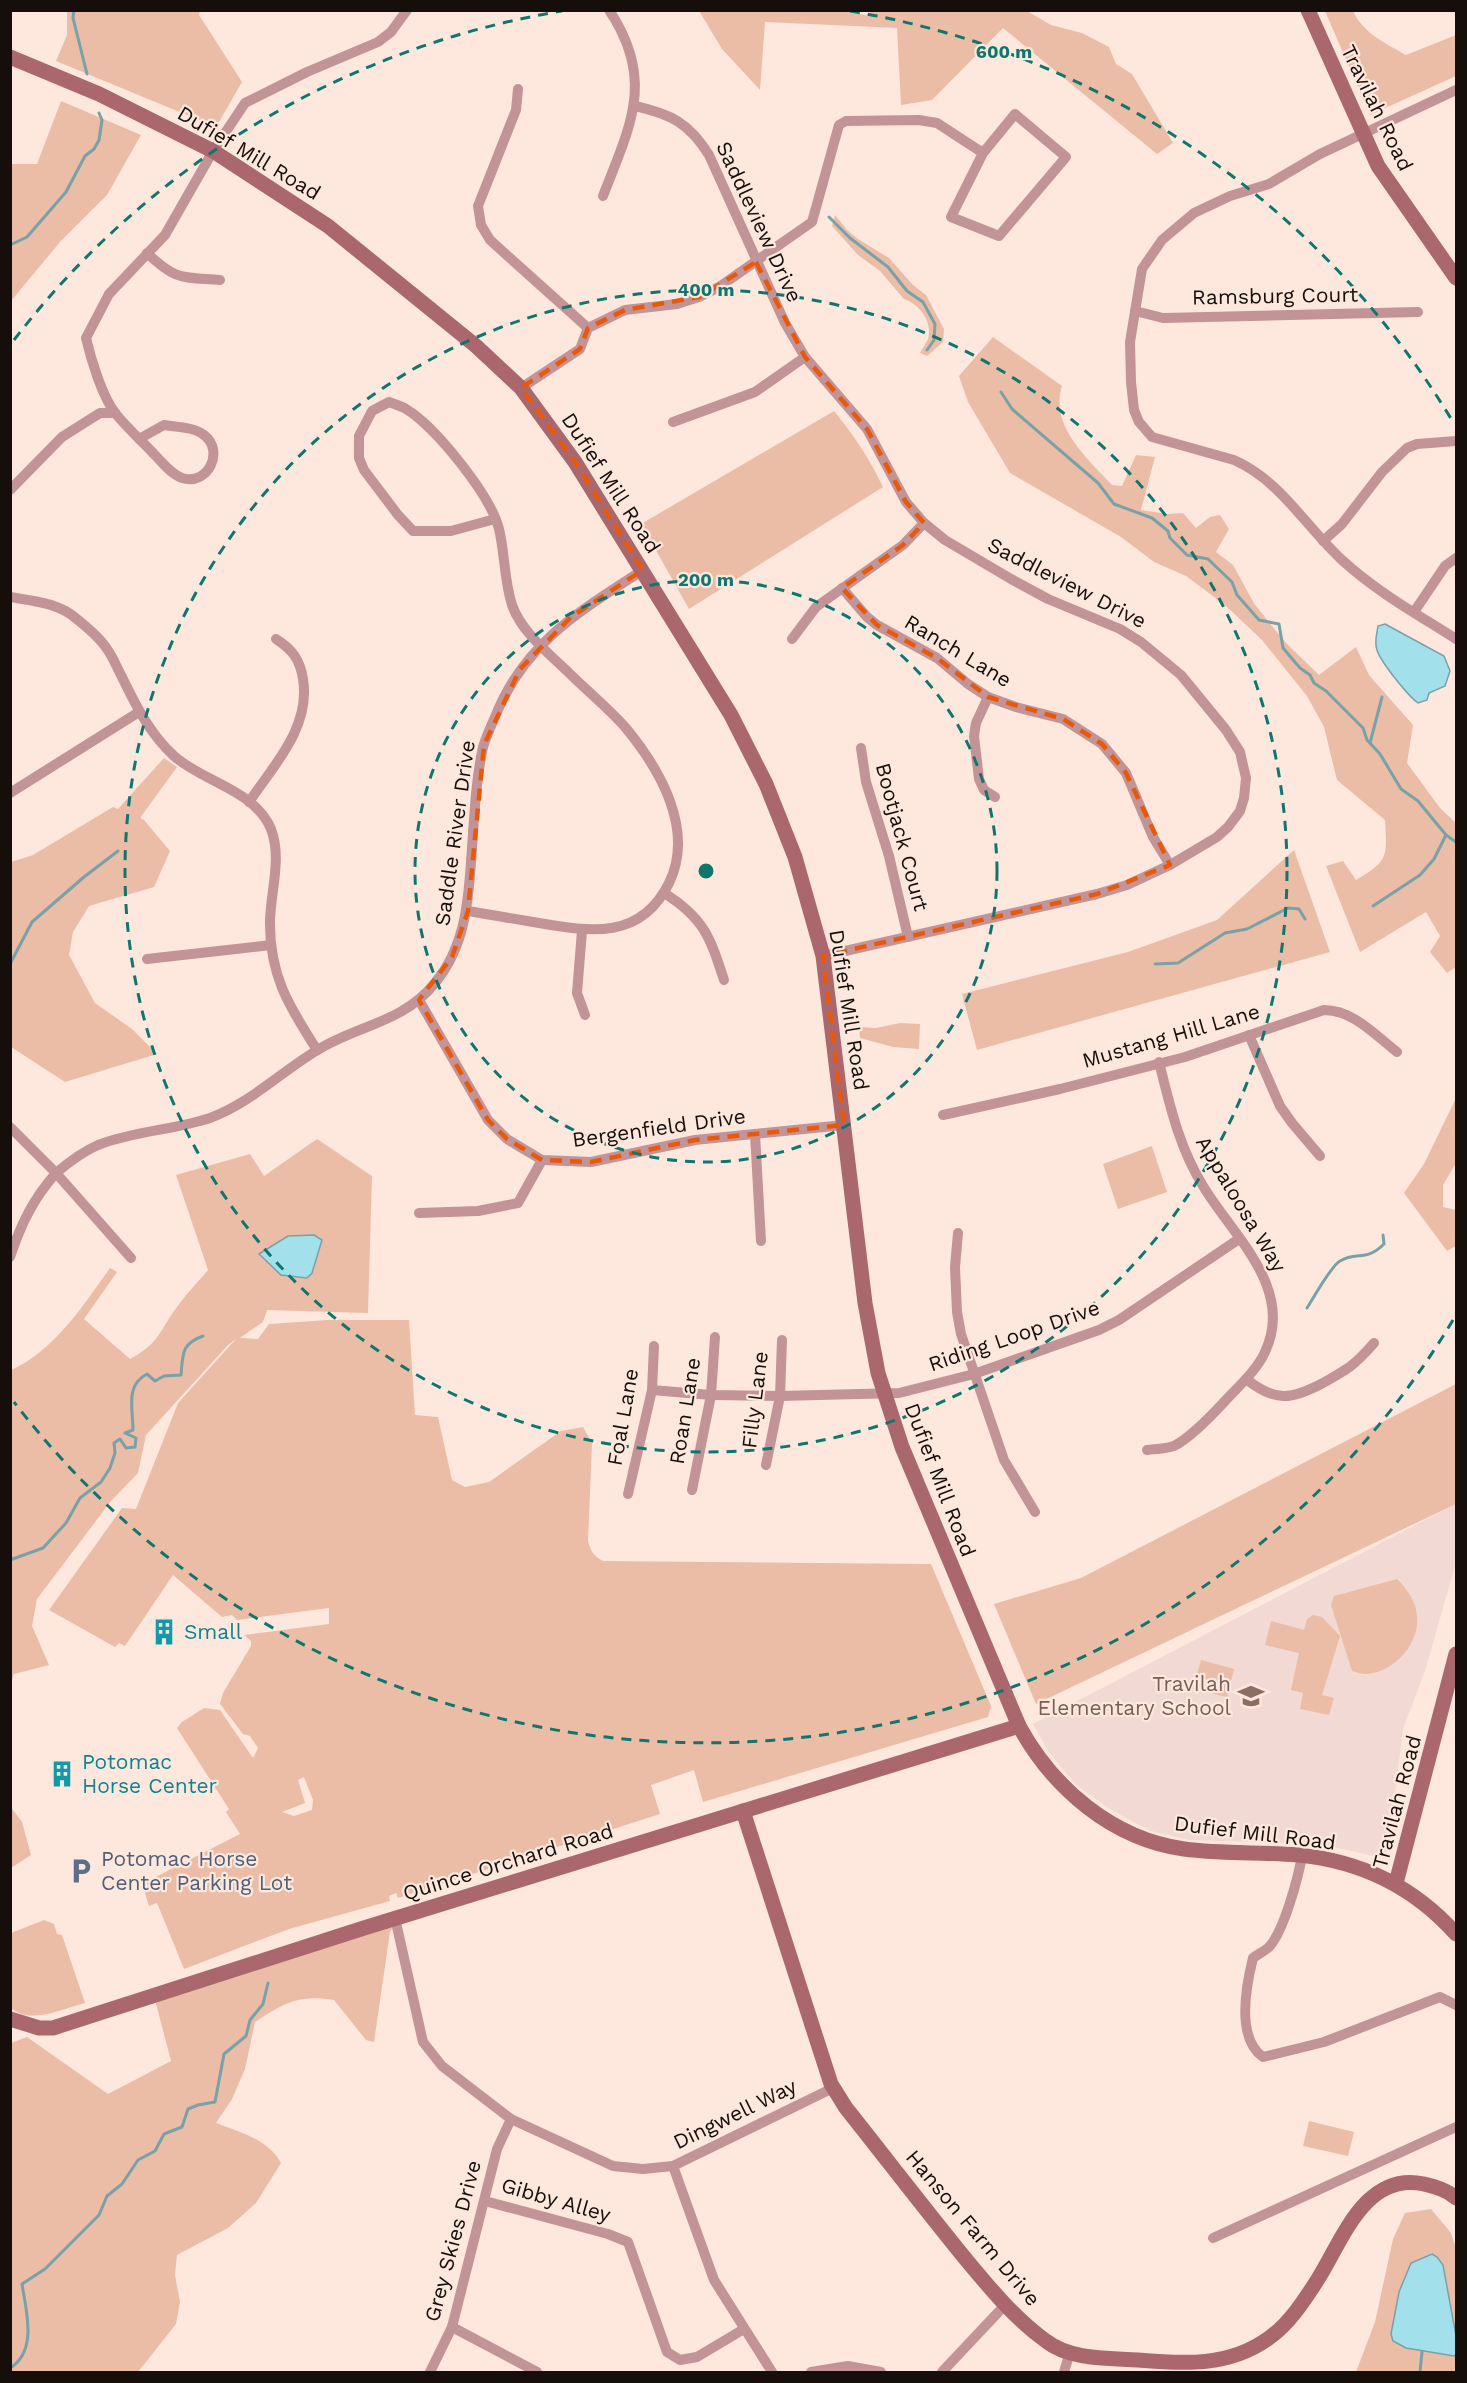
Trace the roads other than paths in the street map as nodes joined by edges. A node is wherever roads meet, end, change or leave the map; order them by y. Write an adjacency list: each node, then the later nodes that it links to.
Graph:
1 (407, 10): 9 (street)
2 (609, 10): 7 (street)
3 (1308, 10): 8 (main road, Travilah Road)
4 (10, 57): 9 (main road, Dufief Mill Road)
5 (518, 89): 18 (street)
6 (1456, 90): 8 (street)
7 (634, 106): 11 (street); 13 (street, Saddleview Drive)
8 (1362, 135): 14 (main road, Travilah Road); 16 (street)
9 (213, 151): 12 (street); 20 (main road, Dufief Mill Road)
10 (983, 153): 10 (street); 13 (street)
11 (603, 196)
12 (147, 253): 15 (street); 21 (street)
13 (756, 262): 18 (street); 19 (street, Saddleview Drive)
14 (1456, 278)
15 (220, 280)
16 (1135, 311): 17 (street, Ramsburg Court); 28 (street)
17 (1418, 312)
18 (588, 328): 20 (street)
19 (805, 357): 22 (street); 27 (street, Saddleview Drive)
20 (521, 388): 30 (main road, Dufief Mill Road)
21 (115, 413): 23 (street); 25 (street)
22 (673, 422)
23 (140, 439): 23 (street)
24 (1456, 441): 28 (street)
25 (10, 490)
26 (495, 519): 26 (street); 37 (street)
27 (924, 523): 31 (street); 44 (street, Saddleview Drive)
28 (1323, 541): 33 (street)
29 (1456, 558): 33 (street)
30 (643, 570): 37 (street, Saddle River Drive); 50 (main road, Dufief Mill Road)
31 (842, 588): 35 (street); 38 (street, Ranch Lane)
32 (10, 597): 39 (street)
33 (1414, 612): 36 (street)
34 (276, 639): 43 (street)
35 (792, 639)
36 (1456, 639)
37 (540, 645): 45 (street); 46 (street, Saddle River Drive)
38 (988, 697): 42 (street); 44 (street, Ranch Lane)
39 (139, 712): 41 (street); 43 (street)
40 (861, 748): 48 (street, Bootjack Court)
41 (10, 793)
42 (995, 797)
43 (249, 802): 49 (street)
44 (1170, 865): 48 (street, Saddleview Drive)
45 (664, 893): 47 (street); 52 (street)
46 (468, 911): 47 (street); 53 (street, Saddle River Drive)
47 (582, 931): 54 (street)
48 (908, 937): 50 (street, Saddleview Drive)
49 (271, 945): 51 (street); 56 (street)
50 (824, 956): 60 (main road, Dufief Mill Road)
51 (147, 959)
52 (724, 980)
53 (419, 1000): 56 (street, Saddle River Drive); 64 (street, Bergenfield Drive)
54 (585, 1015)
55 (1249, 1035): 57 (street, Mustang Hill Lane); 58 (street, Mustang Hill Lane); 63 (street)
56 (317, 1050): 65 (street, Saddle River Drive)
57 (1397, 1053)
58 (1160, 1062): 59 (street, Mustang Hill Lane); 68 (street, Appaloosa Way)
59 (944, 1115)
60 (844, 1125): 62 (street, Bergenfield Drive); 80 (main road, Dufief Mill Road)
61 (10, 1126): 65 (street)
62 (754, 1134): 64 (street, Bergenfield Drive); 69 (street)
63 (1320, 1156)
64 (542, 1160): 66 (street)
65 (56, 1173): 70 (street, Saddle River Drive); 71 (street)
66 (419, 1213)
67 (958, 1233): 76 (street)
68 (1239, 1239): 76 (street, Riding Loop Drive); 77 (street, Appaloosa Way)
69 (761, 1241)
70 (10, 1257)
71 (130, 1258)
72 (715, 1337): 79 (street, Roan Lane)
73 (782, 1340): 81 (street, Filly Lane)
74 (1374, 1343): 77 (street)
75 (654, 1346): 78 (street, Foal Lane)
76 (974, 1374): 80 (street, Riding Loop Drive); 86 (street)
77 (1246, 1379): 82 (street, Appaloosa Way)
78 (652, 1390): 79 (street, Riding Loop Drive); 85 (street, Foal Lane)
79 (711, 1395): 81 (street, Riding Loop Drive); 84 (street, Roan Lane)
80 (884, 1395): 81 (street, Riding Loop Drive); 88 (main road, Dufief Mill Road)
81 (780, 1396): 83 (street, Filly Lane)
82 (1147, 1450)
83 (766, 1465)
84 (692, 1490)
85 (628, 1494)
86 (1035, 1512)
87 (1456, 1654): 91 (main road, Travilah Road)
88 (1019, 1726): 89 (main road, Quince Orchard Road); 90 (main road, Dufief Mill Road)
89 (743, 1811): 92 (main road, Quince Orchard Road); 96 (main road, Hanson Farm Drive)
90 (1302, 1856): 91 (main road, Dufief Mill Road); 94 (street)
91 (1396, 1883): 93 (main road, Travilah Road)
92 (395, 1918): 95 (main road, Quince Orchard Road); 97 (street, Dingwell Way)
93 (1456, 1934)
94 (1456, 2005)
95 (10, 2019)
96 (833, 2088): 99 (street, Dingwell Way); 103 (main road, Hanson Farm Drive)
97 (511, 2119): 99 (street, Dingwell Way); 101 (street, Grey Skies Drive)
98 (1456, 2127): 102 (street)
99 (673, 2166): 105 (street)
100 (1456, 2198): 107 (main road, Hanson Farm Drive)
101 (485, 2201): 104 (street, Grey Skies Drive); 105 (street, Gibby Alley)
102 (1213, 2238)
103 (1005, 2305): 106 (main road, Hanson Farm Drive); 114 (street)
104 (452, 2327): 108 (street); 109 (street, Grey Skies Drive)
105 (744, 2329): 111 (street)
106 (1070, 2352): 107 (main road, Hanson Farm Drive); 115 (street)
107 (1216, 2367)
108 (516, 2368): 110 (street)
109 (430, 2373)
110 (537, 2373)
111 (772, 2373)
112 (810, 2373): 113 (street)
113 (881, 2373)
114 (942, 2373)
115 (1064, 2373)

